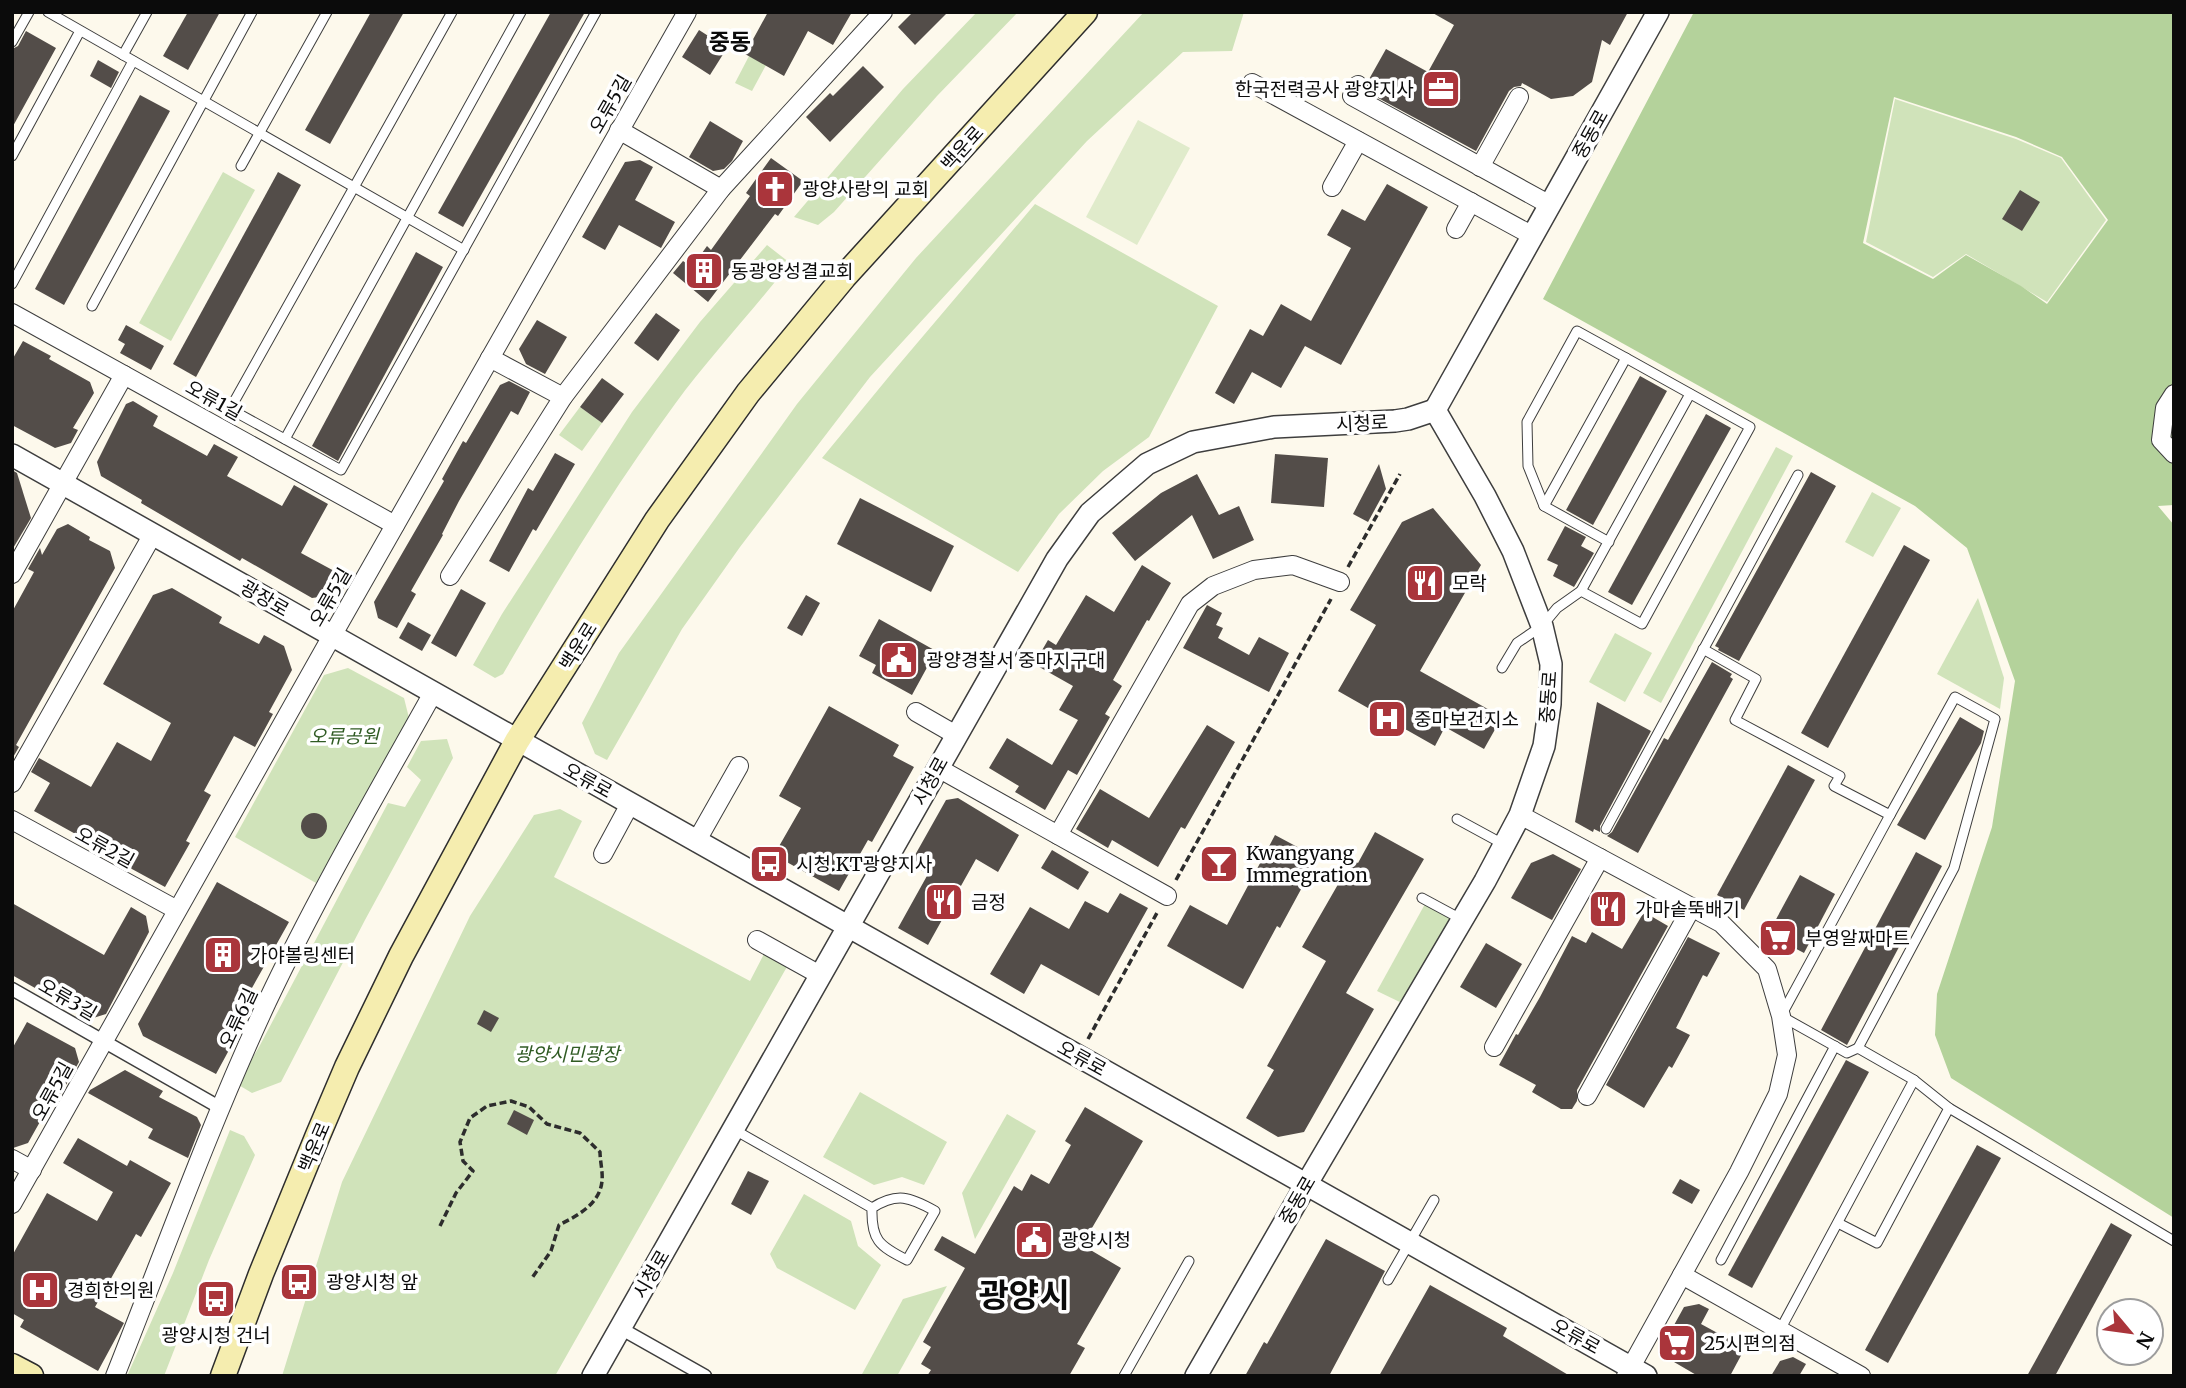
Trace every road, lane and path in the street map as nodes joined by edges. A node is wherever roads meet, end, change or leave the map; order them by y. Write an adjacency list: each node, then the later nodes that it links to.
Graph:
1 (29, 12): 15 (lane)
2 (48, 12): 13 (lane)
3 (147, 12): 16 (lane)
4 (251, 12): 21 (lane)
5 (327, 12): 23 (lane)
6 (452, 12): 29 (lane)
7 (521, 12): 33 (lane)
8 (596, 12): 36 (lane)
9 (687, 12): 22 (street, 오류5길)
10 (883, 12): 30 (street)
11 (1085, 12): 68 (main road, 백운로)
12 (1658, 12): 32 (street, 중동로)
13 (62, 16): 14 (lane)
14 (80, 30): 16 (lane); 25 (lane)
15 (12, 42)
16 (123, 55): 17 (lane)
17 (133, 61): 21 (lane); 37 (lane)
18 (1252, 83): 24 (street)
19 (1358, 85): 27 (street)
20 (1519, 97): 27 (street)
21 (202, 101): 23 (lane); 38 (lane)
22 (619, 130): 30 (street); 40 (street, 오류5길)
23 (260, 134): 26 (lane); 29 (lane)
24 (1358, 141): 28 (street); 31 (street)
25 (12, 156)
26 (241, 166)
27 (1480, 167): 32 (street)
28 (1332, 187)
29 (355, 188): 33 (lane); 47 (lane)
30 (721, 188): 45 (street)
31 (1471, 202): 34 (street); 35 (street)
32 (1550, 205): 35 (street, 중동로)
33 (406, 218): 36 (lane); 47 (lane)
34 (1457, 229)
35 (1533, 236): 46 (street, 중동로)
36 (464, 250): 47 (lane)
37 (12, 284)
38 (92, 306)
39 (12, 313): 42 (street, 오류1길)
40 (490, 358): 45 (street); 54 (street, 오류5길)
41 (1626, 358): 43 (lane); 53 (lane); 53 (lane)
42 (124, 375): 52 (street); 54 (street, 오류1길)
43 (1690, 394): 56 (lane); 60 (lane)
44 (2174, 394): 48 (street)
45 (563, 397): 58 (street)
46 (1436, 410): 61 (street, 중동로); 67 (street, 시청로)
47 (285, 439)
48 (2174, 454)
49 (12, 455): 52 (street, 광장로)
50 (1400, 474): 59 (path)
51 (1798, 475): 63 (lane)
52 (63, 484): 55 (street, 광장로); 57 (street)
53 (1544, 506): 56 (lane)
54 (395, 525): 62 (street, 오류5길)
55 (153, 534): 62 (street, 광장로); 71 (street)
56 (1609, 542): 60 (lane)
57 (12, 574)
58 (450, 576)
59 (1340, 582): 78 (street); 83 (path)
60 (1581, 591): 61 (lane)
61 (1542, 626): 64 (lane); 73 (street, 중동로)
62 (332, 636): 65 (street, 광장로); 86 (street, 오류5길)
63 (1703, 649): 74 (lane); 77 (lane)
64 (1503, 668)
65 (433, 693): 68 (street, 광장로); 100 (street, 오류6길)
66 (916, 712): 67 (street)
67 (956, 734): 70 (street, 시청로)
68 (517, 741): 72 (street, 오류로); 124 (main road, 백운로)
69 (738, 766): 79 (street)
70 (938, 768): 78 (street); 88 (street, 시청로)
71 (12, 783)
72 (630, 804): 79 (street, 오류로); 81 (street)
73 (1520, 815): 80 (street, 중동로); 82 (street)
74 (1889, 815): 92 (lane); 96 (lane)
75 (1457, 818): 80 (lane)
76 (12, 820): 86 (street, 오류2길)
77 (1606, 829)
78 (1058, 835): 83 (street)
79 (696, 842): 88 (street, 오류로)
80 (1504, 845): 87 (street, 중동로)
81 (603, 854)
82 (1600, 858): 85 (street); 95 (street)
83 (1167, 896): 97 (path)
84 (1422, 898): 87 (lane)
85 (1692, 907): 92 (street); 99 (street)
86 (177, 910): 93 (street, 오류5길)
87 (1462, 920): 105 (street, 중동로)
88 (848, 927): 90 (street, 시청로); 97 (street, 오류로)
89 (757, 940): 90 (street)
90 (820, 975): 102 (street, 시청로)
91 (12, 989): 93 (street, 오류3길)
92 (1781, 1016): 94 (lane); 115 (street)
93 (104, 1042): 100 (street, 오류3길); 104 (street, 오류5길)
94 (1835, 1046): 96 (lane); 113 (lane)
95 (1494, 1047)
96 (1858, 1048): 98 (lane)
97 (1078, 1056): 105 (street, 오류로)
98 (1914, 1080): 101 (lane); 109 (lane)
99 (1587, 1096)
100 (219, 1107): 123 (street, 오류6길)
101 (1949, 1108): 109 (lane); 111 (lane)
102 (733, 1129): 108 (lane); 118 (street, 시청로)
103 (12, 1159): 104 (street)
104 (32, 1170): 107 (street, 오류5길)
105 (1306, 1185): 112 (street, 오류로); 128 (street, 중동로)
106 (1434, 1200): 112 (lane)
107 (12, 1204)
108 (872, 1208): 108 (lane)
109 (1838, 1223): 119 (lane)
110 (440, 1226): 116 (path)
111 (2174, 1241)
112 (1409, 1242): 117 (lane); 121 (street, 오류로)
113 (1721, 1260)
114 (1189, 1261): 127 (lane)
115 (1682, 1275): 119 (street); 121 (street)
116 (532, 1278)
117 (1388, 1280)
118 (620, 1328): 125 (street, 시청로); 126 (street)
119 (1780, 1330): 129 (street)
120 (12, 1366): 122 (main road)
121 (1635, 1373)
122 (31, 1376)
123 (115, 1376)
124 (223, 1376)
125 (593, 1376)
126 (705, 1376)
127 (1124, 1376)
128 (1196, 1376)
129 (1861, 1376)

